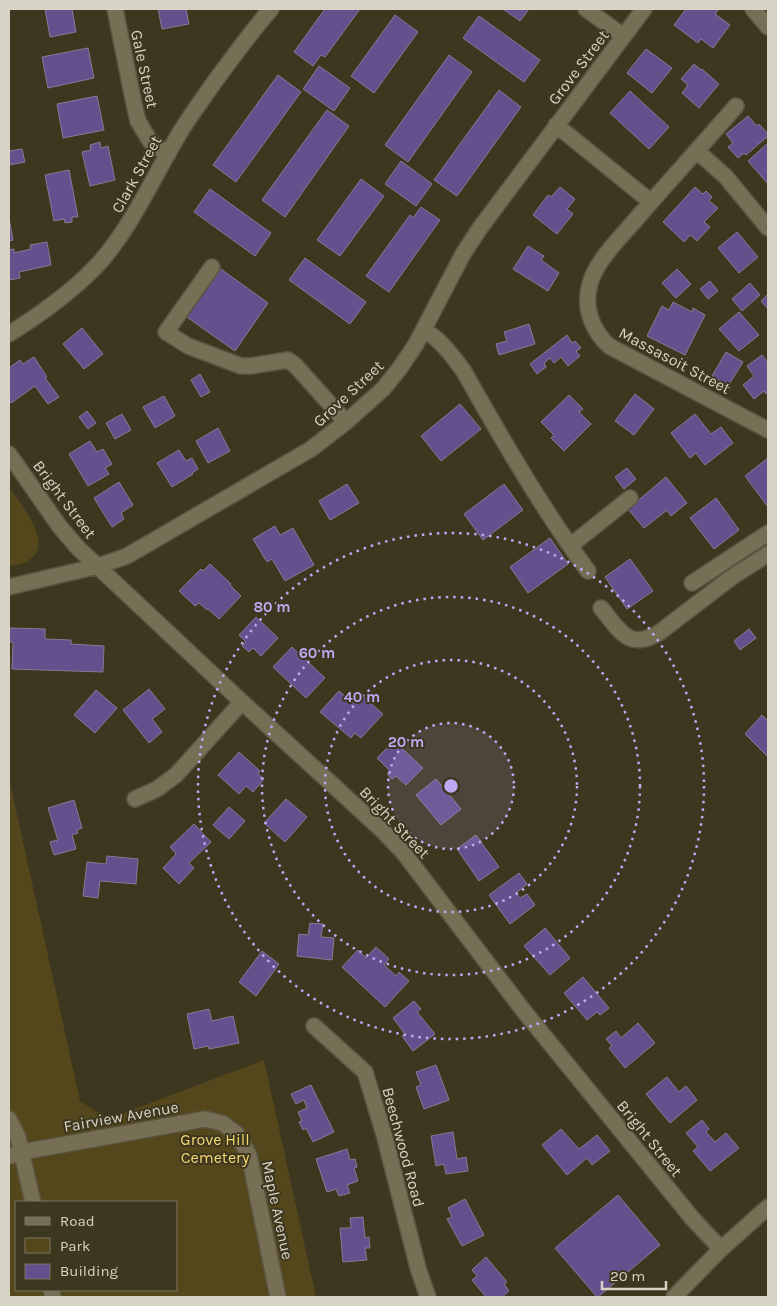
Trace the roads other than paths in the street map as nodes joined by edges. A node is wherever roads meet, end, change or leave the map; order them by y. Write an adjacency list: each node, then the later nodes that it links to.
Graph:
1 (115, 9): 11 (street, Gale Street)
2 (271, 9): 11 (street, Clark Street)
3 (586, 9): 7 (street)
4 (644, 9): 7 (street, Grove Street)
5 (754, 9): 6 (street)
6 (768, 26)
7 (623, 36): 9 (street, Grove Street)
8 (736, 106): 10 (street, Massasoit Street)
9 (556, 125): 12 (street); 15 (street, Grove Street)
10 (697, 151): 12 (street, Massasoit Street); 13 (street)
11 (168, 154): 16 (street, Clark Street)
12 (651, 202): 18 (street, Massasoit Street)
13 (768, 228)
14 (212, 267): 17 (street)
15 (424, 330): 17 (street, Grove Street); 22 (street)
16 (9, 334)
17 (346, 422): 24 (street, Grove Street)
18 (768, 430)
19 (9, 454): 24 (street, Bright Street)
20 (630, 498): 22 (street)
21 (768, 533): 26 (street)
22 (570, 546): 25 (street)
23 (768, 554): 28 (street)
24 (98, 566): 27 (street, Grove Street); 29 (street, Bright Street)
25 (588, 571)
26 (692, 583)
27 (9, 587)
28 (601, 608)
29 (242, 702): 30 (street); 37 (street, Bright Street)
30 (135, 799)
31 (314, 1026): 39 (street, Beechwood Road)
32 (9, 1119): 34 (street)
33 (236, 1132): 34 (street, Fairview Avenue); 38 (street, Maple Avenue)
34 (15, 1154): 35 (street)
35 (32, 1201)
36 (768, 1207): 37 (street)
37 (721, 1249): 40 (street)
38 (278, 1297)
39 (428, 1297)
40 (674, 1297)

